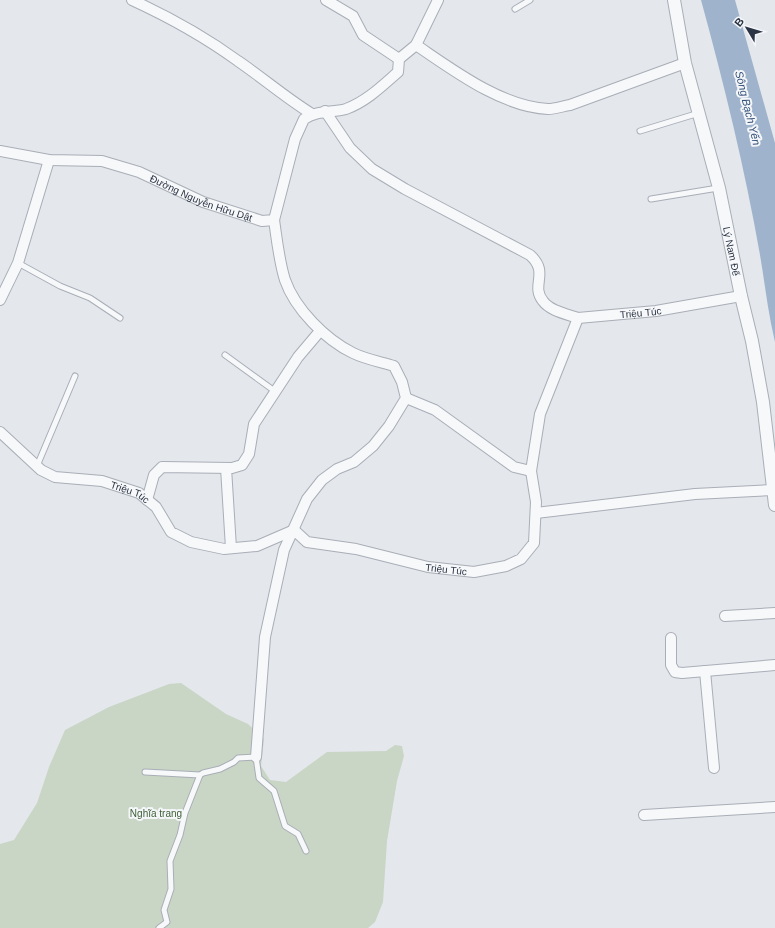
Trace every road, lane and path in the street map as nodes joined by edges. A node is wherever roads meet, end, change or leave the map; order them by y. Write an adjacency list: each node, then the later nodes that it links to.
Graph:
1 (132, 0): 12 (street)
2 (326, 0): 8 (street)
3 (438, 0): 7 (street)
4 (530, 0): 6 (lane)
5 (674, 0): 9 (street, Lý Nam Đế)
6 (515, 9)
7 (416, 45): 8 (street); 9 (street)
8 (399, 59): 10 (street)
9 (685, 63): 11 (street, Lý Nam Đế)
10 (324, 112): 12 (street); 23 (street)
11 (700, 113): 13 (lane); 16 (street, Lý Nam Đế)
12 (312, 114): 18 (street)
13 (640, 132)
14 (0, 151): 15 (street, Đường Nguyễn Hữu Dật)
15 (49, 160): 18 (street, Đường Nguyễn Hữu Dật); 19 (street)
16 (719, 188): 17 (lane); 20 (street, Lý Nam Đế)
17 (651, 199)
18 (274, 220): 24 (street)
19 (18, 263): 21 (street); 22 (lane)
20 (741, 296): 23 (street, Triệu Túc); 33 (street, Lý Nam Đế)
21 (0, 300)
22 (120, 318)
23 (578, 318): 32 (street, Triệu Túc)
24 (320, 331): 27 (street); 28 (street)
25 (225, 355): 27 (lane)
26 (75, 376): 30 (lane)
27 (276, 392): 31 (street)
28 (406, 398): 32 (street); 37 (street)
29 (0, 432): 30 (street, Triệu Túc)
30 (37, 466): 34 (street, Triệu Túc)
31 (226, 468): 34 (street); 38 (street)
32 (531, 471): 36 (street, Triệu Túc)
33 (773, 490): 35 (street, Lý Nam Đế); 36 (street)
34 (148, 500): 38 (street, Triệu Túc)
35 (775, 505)
36 (536, 513): 37 (street, Triệu Túc)
37 (294, 530): 38 (street, Triệu Túc); 44 (street)
38 (231, 548)
39 (775, 612): 40 (street)
40 (725, 616)
41 (671, 638): 43 (street)
42 (775, 665): 43 (street)
43 (706, 671): 45 (street)
44 (256, 757): 47 (lane); 50 (lane)
45 (714, 768)
46 (145, 772): 47 (lane)
47 (200, 775): 51 (lane)
48 (775, 807): 49 (street)
49 (644, 815)
50 (306, 851)
51 (159, 928)

